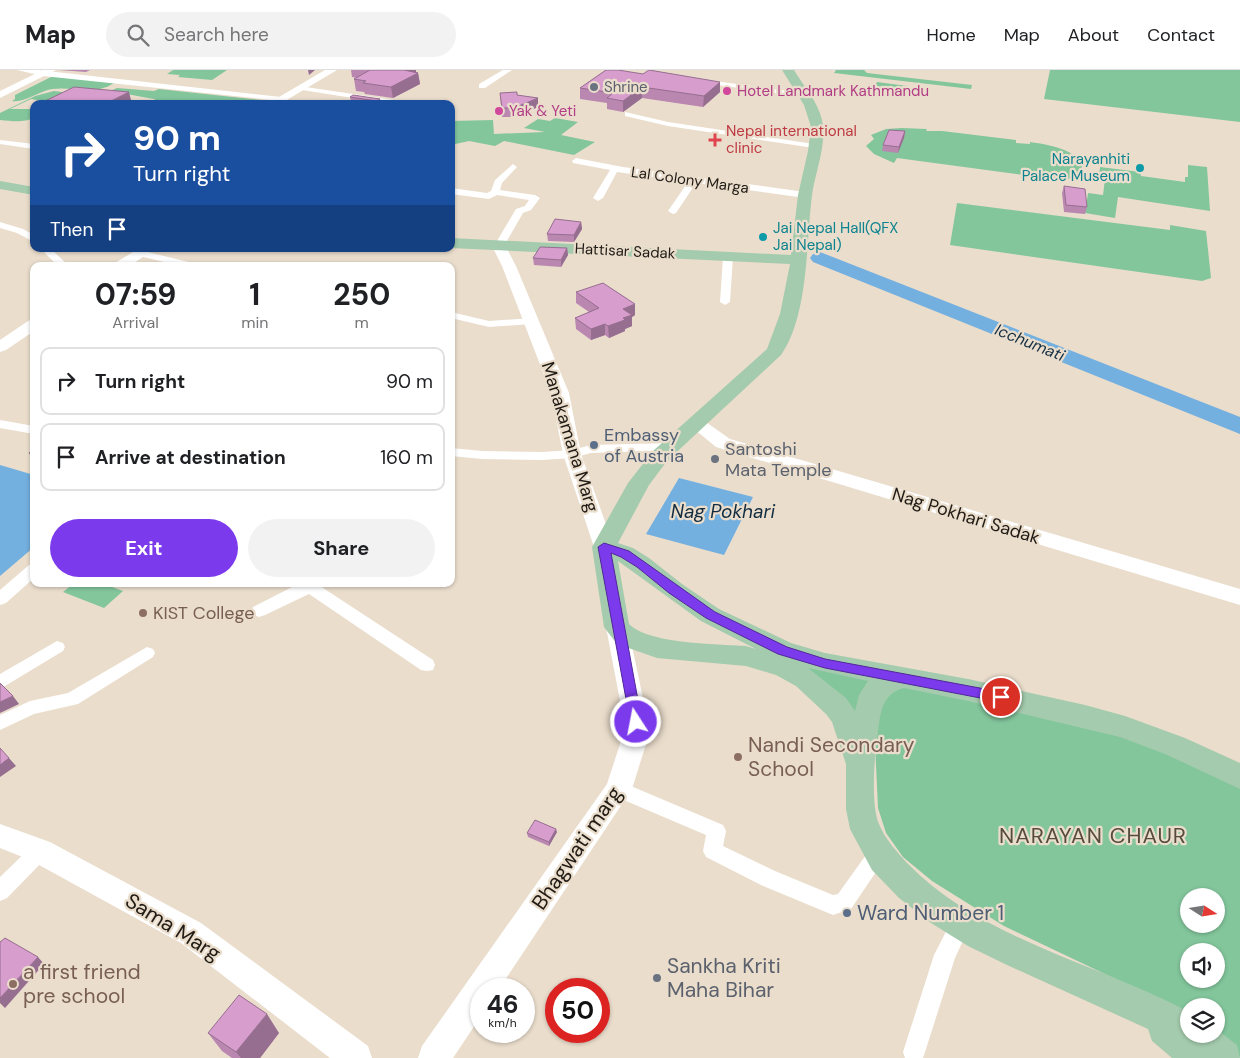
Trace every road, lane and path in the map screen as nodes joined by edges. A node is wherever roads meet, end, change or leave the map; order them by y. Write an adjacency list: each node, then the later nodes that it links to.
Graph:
1 (20, 70): 5 (street)
2 (332, 70): 9 (main road)
3 (508, 70): 8 (street)
4 (788, 70): 12 (main road)
5 (47, 72): 11 (main road); 13 (street)
6 (703, 81): 7 (street)
7 (726, 84): 10 (street); 12 (street)
8 (482, 86)
9 (302, 88): 14 (main road); 15 (street)
10 (717, 91)
11 (0, 95)
12 (803, 95): 19 (main road)
13 (261, 100)
14 (280, 100)
15 (380, 100)
16 (628, 114): 19 (street)
17 (0, 142): 18 (street)
18 (30, 146)
19 (814, 146): 28 (main road)
20 (576, 162): 22 (street, Lal Colony Marga)
21 (513, 167): 27 (street)
22 (615, 168): 23 (street, Lal Colony Marga); 29 (street)
23 (693, 180): 28 (street, Lal Colony Marga); 30 (street)
24 (0, 185): 25 (main road)
25 (30, 190)
26 (455, 192): 27 (street)
27 (495, 192): 34 (street)
28 (805, 194): 39 (main road)
29 (598, 198)
30 (673, 211)
31 (0, 225): 32 (street)
32 (30, 237)
33 (455, 243): 34 (main road, Hattisar Sadak)
34 (499, 246): 38 (main road, Hattisar Sadak); 45 (main road, Manakamana Marg)
35 (49, 252): 40 (street)
36 (141, 252): 41 (main road)
37 (146, 252): 42 (street)
38 (728, 257): 39 (main road, Hattisar Sadak); 43 (street)
39 (798, 260): 49 (main road)
40 (60, 262)
41 (126, 262)
42 (180, 262)
43 (725, 302)
44 (455, 316): 45 (street)
45 (532, 321): 53 (main road, Manakamana Marg)
46 (30, 327): 47 (main road)
47 (0, 347)
48 (0, 424): 50 (street)
49 (697, 424): 51 (main road); 58 (main road, Nag Pokhari Sadak)
50 (30, 429)
51 (671, 447): 53 (street); 54 (main road)
52 (455, 452): 53 (street)
53 (572, 454): 54 (main road, Manakamana Marg)
54 (604, 547): 61 (main road, Bhagwati marg); 64 (main road)
55 (30, 573): 59 (street)
56 (304, 587): 60 (street)
57 (311, 587): 65 (street)
58 (1240, 597)
59 (0, 600)
60 (259, 611)
61 (617, 627): 64 (main road); 71 (main road, Bhagwati marg)
62 (57, 647): 67 (street)
63 (147, 653): 68 (street)
64 (768, 653): 66 (main road); 69 (main road)
65 (427, 666)
66 (902, 678): 69 (main road); 70 (main road)
67 (0, 682)
68 (0, 723)
69 (859, 763): 74 (main road)
70 (1240, 777)
71 (619, 788): 74 (street); 77 (main road, Bhagwati marg)
72 (0, 836): 73 (main road, Sama Marg)
73 (40, 851): 75 (street); 83 (main road, Sama Marg)
74 (878, 854): 76 (main road)
75 (0, 891)
76 (961, 923): 78 (main road); 82 (street)
77 (489, 978)
78 (1130, 1002): 80 (main road); 85 (main road)
79 (470, 1005): 84 (main road, Bhagwati marg)
80 (1180, 1027)
81 (1205, 1043): 86 (main road)
82 (914, 1052)
83 (356, 1058)
84 (434, 1058)
85 (1200, 1058)
86 (1224, 1058)

